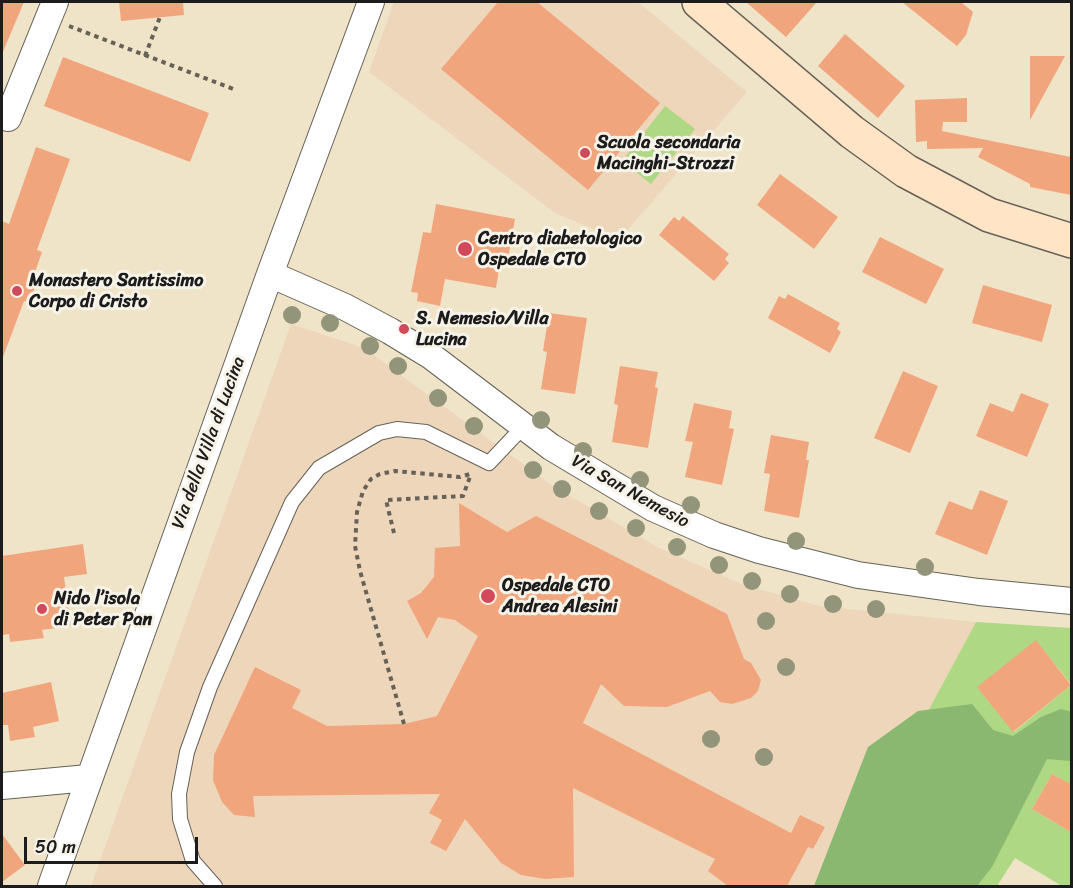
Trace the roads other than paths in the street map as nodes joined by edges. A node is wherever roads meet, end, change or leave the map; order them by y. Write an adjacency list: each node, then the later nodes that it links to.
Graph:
1 (371, 2): 6 (street, Via della Villa di Lucina)
2 (699, 2): 5 (street)
3 (57, 12): 4 (street)
4 (8, 118)
5 (1071, 241)
6 (270, 274): 7 (street, Via San Nemesio); 9 (street, Via della Villa di Lucina)
7 (523, 427): 8 (street, Via San Nemesio); 12 (lane)
8 (1071, 601)
9 (88, 778): 10 (street); 11 (street, Via della Villa di Lucina)
10 (2, 786)
11 (51, 886)
12 (215, 886)

